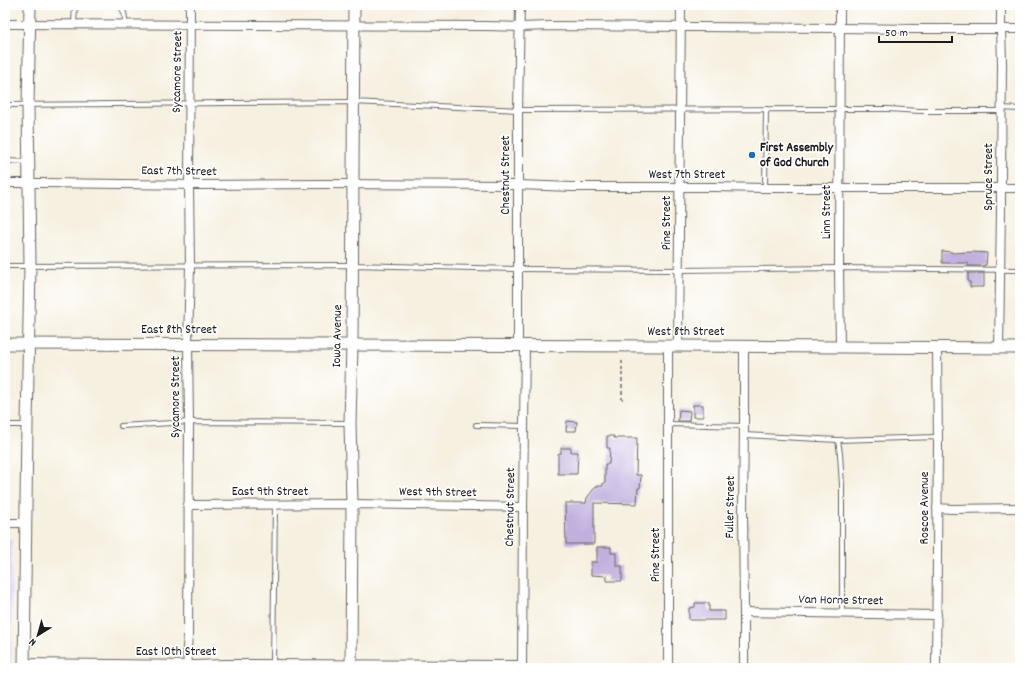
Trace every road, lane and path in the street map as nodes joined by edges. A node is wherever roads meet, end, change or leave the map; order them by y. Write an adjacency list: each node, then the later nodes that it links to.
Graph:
1 (30, 5): 11 (main road)
2 (75, 5): 12 (lane)
3 (119, 5): 13 (lane)
4 (190, 5): 14 (street, Sycamore Street)
5 (354, 5): 15 (main road, Iowa Avenue)
6 (520, 5): 16 (street, Chestnut Street)
7 (681, 5): 17 (street, Pine Street)
8 (840, 5): 18 (street, Linn Street)
9 (1001, 5): 19 (street, Spruce Street)
10 (5, 24): 11 (street)
11 (30, 24): 12 (street); 24 (main road)
12 (74, 24): 13 (street)
13 (126, 24): 14 (street)
14 (190, 24): 15 (street); 22 (street, Sycamore Street)
15 (354, 25): 16 (street); 21 (main road, Iowa Avenue)
16 (520, 27): 17 (street); 29 (street, Chestnut Street)
17 (681, 27): 18 (street); 25 (street, Pine Street)
18 (840, 28): 19 (street); 27 (street, Linn Street)
19 (1000, 28): 20 (street); 30 (street, Spruce Street)
20 (1020, 29)
21 (353, 102): 22 (lane); 29 (lane); 36 (main road, Iowa Avenue)
22 (189, 103): 24 (lane); 35 (street, Sycamore Street)
23 (5, 105): 24 (lane)
24 (28, 105): 32 (main road)
25 (680, 109): 26 (lane); 29 (lane); 38 (street, Pine Street)
26 (766, 109): 27 (lane); 40 (lane)
27 (840, 109): 30 (lane); 39 (street, Linn Street)
28 (1020, 109): 30 (lane)
29 (518, 110): 37 (street, Chestnut Street)
30 (1001, 110): 41 (street, Spruce Street)
31 (5, 161): 32 (lane)
32 (29, 162): 34 (main road)
33 (5, 183): 34 (street, East 7th Street)
34 (29, 183): 35 (street, East 7th Street); 45 (main road)
35 (189, 184): 36 (street, East 7th Street); 46 (street, Sycamore Street)
36 (353, 185): 37 (street, West 7th Street); 43 (main road, Iowa Avenue)
37 (519, 185): 38 (street, West 7th Street); 48 (street, Chestnut Street)
38 (680, 186): 40 (street, West 7th Street); 49 (street, Pine Street)
39 (839, 187): 40 (street, West 7th Street); 41 (street, West 7th Street); 47 (street, Linn Street)
40 (765, 188)
41 (1001, 188): 42 (street, West 7th Street); 50 (street, Spruce Street)
42 (1020, 188)
43 (352, 265): 46 (lane); 48 (lane); 55 (main road, Iowa Avenue)
44 (5, 266): 45 (lane)
45 (30, 266): 46 (lane); 53 (main road)
46 (190, 266): 54 (street, Sycamore Street)
47 (839, 268): 49 (lane); 50 (lane); 59 (street, Linn Street)
48 (518, 269): 49 (lane); 56 (street, Chestnut Street)
49 (679, 270): 57 (street, Pine Street)
50 (1000, 270): 51 (lane); 61 (street, Spruce Street)
51 (1020, 270)
52 (5, 344): 53 (main road, East 8th Street)
53 (28, 344): 54 (main road, East 8th Street); 69 (main road)
54 (188, 344): 55 (main road, East 8th Street); 65 (street, Sycamore Street)
55 (352, 345): 56 (main road, West 8th Street); 66 (main road, Iowa Avenue)
56 (522, 346): 57 (main road, West 8th Street); 72 (street, Chestnut Street)
57 (673, 346): 58 (main road, West 8th Street); 67 (street, Pine Street)
58 (744, 346): 59 (main road, West 8th Street); 73 (street, Fuller Street)
59 (840, 347): 60 (main road, West 8th Street)
60 (937, 348): 61 (main road, West 8th Street); 75 (street, Roscoe Avenue)
61 (999, 348): 62 (main road, West 8th Street)
62 (1020, 348)
63 (622, 361): 64 (path)
64 (622, 400)
65 (189, 422): 66 (lane); 71 (lane); 79 (street, Sycamore Street)
66 (350, 423): 78 (main road, Iowa Avenue)
67 (668, 424): 73 (lane); 94 (street, Pine Street)
68 (5, 425): 69 (lane)
69 (27, 425): 84 (main road)
70 (476, 425): 72 (lane)
71 (121, 426)
72 (524, 426): 80 (street, Chestnut Street)
73 (744, 426): 74 (street, Fuller Street)
74 (744, 435): 76 (lane); 85 (street, Fuller Street)
75 (938, 437): 76 (lane); 81 (street, Roscoe Avenue)
76 (838, 440): 86 (lane)
77 (275, 504): 78 (street, East 9th Street); 79 (street, East 9th Street); 90 (lane)
78 (352, 504): 80 (street, West 9th Street); 91 (main road, Iowa Avenue)
79 (188, 505): 89 (street, Sycamore Street)
80 (523, 507): 93 (street, Chestnut Street)
81 (937, 508): 82 (street); 87 (street, Roscoe Avenue)
82 (1020, 508)
83 (5, 523): 84 (street)
84 (26, 523): 88 (main road)
85 (744, 612): 86 (street, Van Horne Street); 95 (street, Fuller Street)
86 (842, 613): 87 (street, Van Horne Street)
87 (937, 615): 96 (street, Roscoe Avenue)
88 (24, 665): 89 (street, East 10th Street)
89 (188, 666): 90 (street, East 10th Street)
90 (273, 666): 91 (street, East 10th Street)
91 (351, 666): 92 (street, East 10th Street)
92 (436, 666): 93 (street, East 10th Street)
93 (522, 666)
94 (668, 668)
95 (744, 668)
96 (936, 668)

